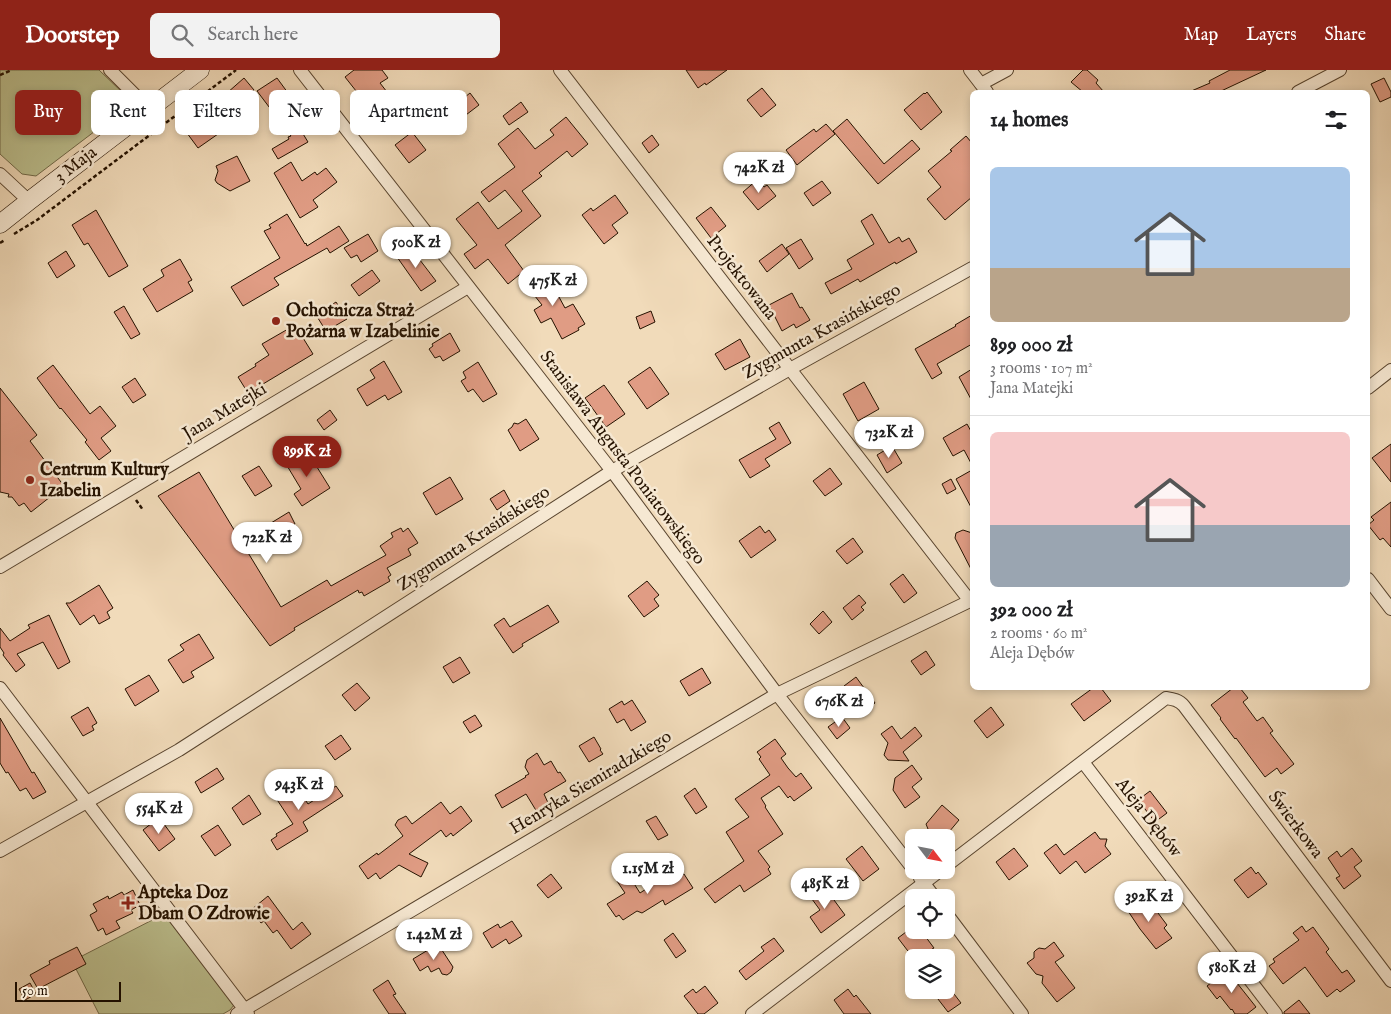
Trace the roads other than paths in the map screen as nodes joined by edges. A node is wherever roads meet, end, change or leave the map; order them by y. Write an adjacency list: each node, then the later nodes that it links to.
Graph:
1 (110, 70): 9 (street)
2 (200, 70): 11 (street, 3 Maja)
3 (300, 70): 17 (street, Stanisława Augusta Poniatowskiego)
4 (560, 70): 18 (street, Projektowana)
5 (970, 70): 8 (street)
6 (1007, 70): 8 (street)
7 (1340, 70): 10 (street)
8 (984, 88)
9 (131, 90)
10 (1302, 90)
11 (165, 97)
12 (116, 135): 14 (street, 3 Maja)
13 (0, 174): 14 (street)
14 (29, 201): 15 (street, 3 Maja)
15 (0, 224)
16 (970, 269): 18 (street, Zygmunta Krasińskiego)
17 (468, 287): 21 (street, Stanisława Augusta Poniatowskiego); 22 (street, Jana Matejki)
18 (790, 369): 21 (street, Zygmunta Krasińskiego); 24 (street, Projektowana)
19 (1391, 370): 20 (street)
20 (1370, 386)
21 (612, 471): 28 (street, Stanisława Augusta Poniatowskiego); 30 (street, Zygmunta Krasińskiego)
22 (0, 567)
23 (1370, 582): 26 (street)
24 (970, 597)
25 (970, 601): 28 (street, Henryka Siemiradzkiego)
26 (1391, 609)
27 (0, 688): 30 (street)
28 (777, 694): 32 (street, Stanisława Augusta Poniatowskiego); 41 (street, Henryka Siemiradzkiego)
29 (1083, 762): 33 (street); 39 (street, Świerkowa); 44 (street, Aleja Dębów)
30 (87, 802): 31 (street, Zygmunta Krasińskiego); 41 (street)
31 (0, 851)
32 (905, 858)
33 (955, 859)
34 (921, 879): 36 (street, Stanisława Augusta Poniatowskiego)
35 (929, 879): 36 (street)
36 (924, 883): 37 (street, Stanisława Augusta Poniatowskiego); 40 (street)
37 (928, 889)
38 (955, 925): 43 (street)
39 (1391, 981)
40 (766, 1010): 42 (street)
41 (243, 1013)
42 (752, 1014)
43 (1022, 1014)
44 (1276, 1014)

